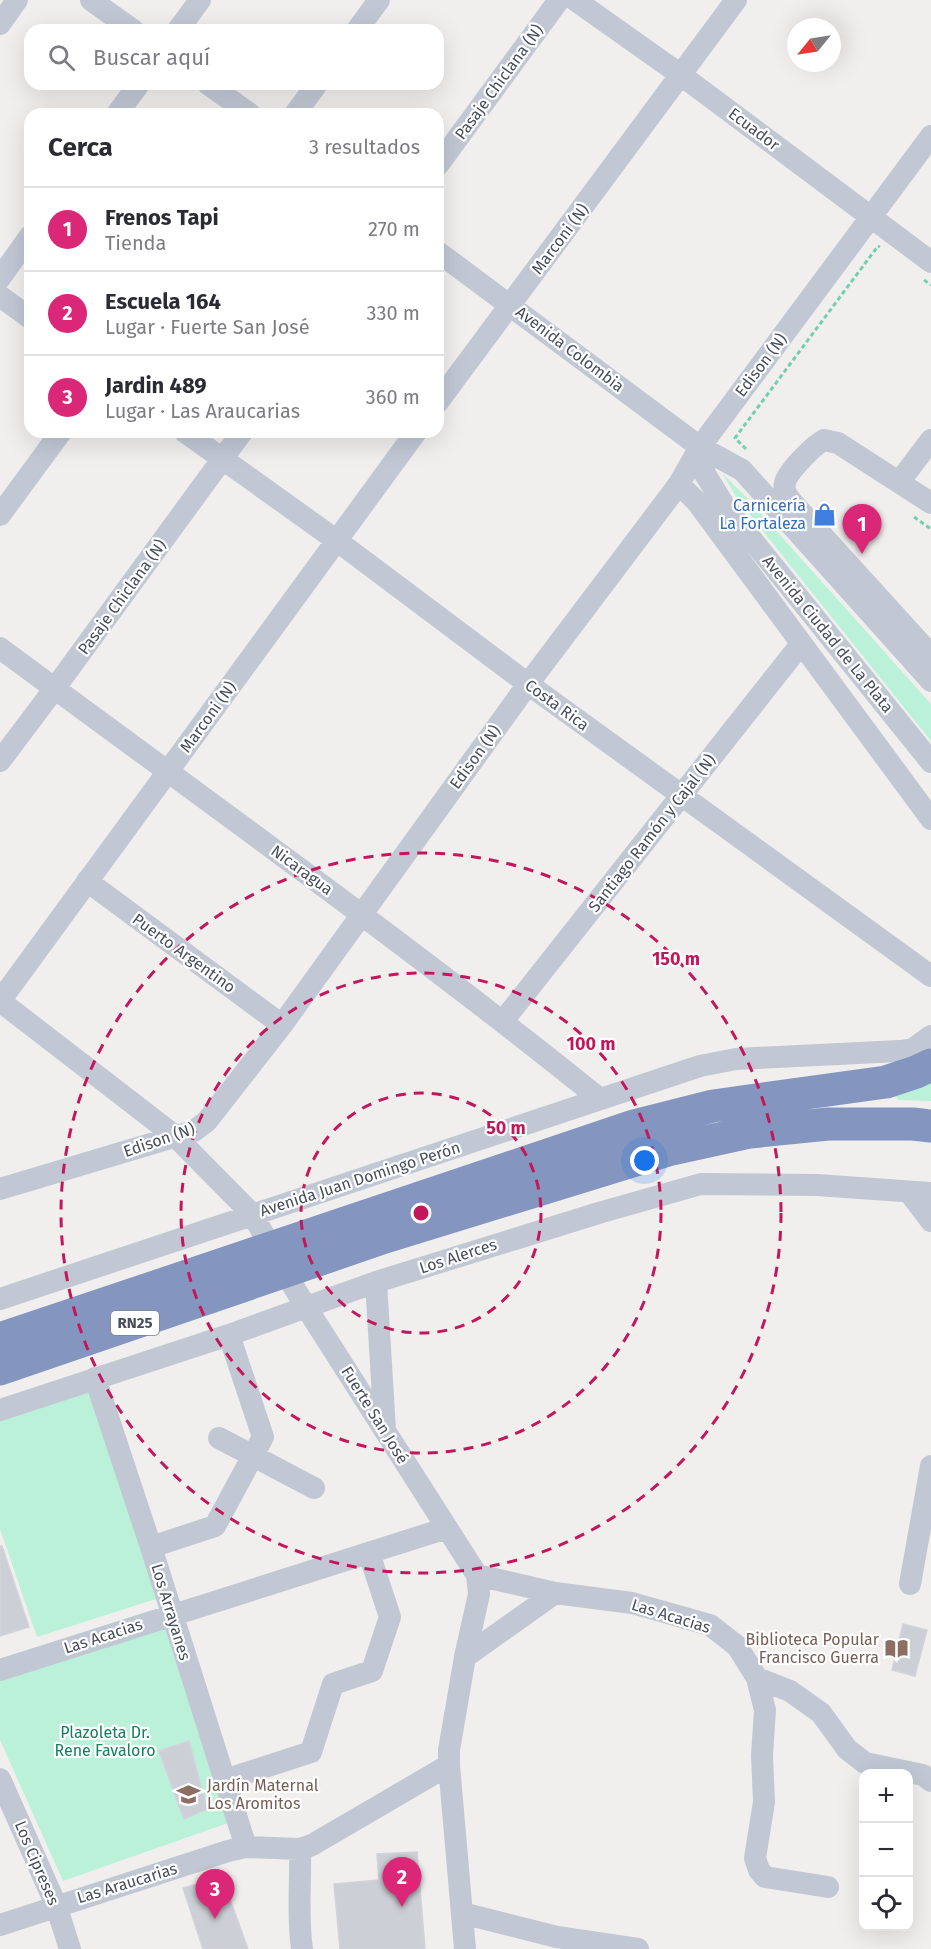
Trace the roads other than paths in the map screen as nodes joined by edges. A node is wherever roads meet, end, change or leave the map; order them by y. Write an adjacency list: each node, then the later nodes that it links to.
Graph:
1 (17, 0): 8 (street)
2 (91, 0): 9 (street)
3 (200, 0): 10 (street)
4 (379, 0): 11 (street)
5 (560, 0): 20 (street, Pasaje Chiclana (N))
6 (575, 0): 12 (street, Ecuador)
7 (736, 0): 12 (street, Marconi (N))
8 (0, 24)
9 (125, 24)
10 (182, 24)
11 (361, 24)
12 (681, 75): 21 (street, Ecuador); 27 (street, Marconi (N))
13 (135, 90): 16 (street)
14 (216, 90): 17 (street)
15 (313, 90): 18 (street)
16 (121, 108)
17 (242, 108)
18 (299, 108)
19 (931, 136): 21 (street, Edison (N))
20 (444, 157)
21 (872, 217): 24 (street, Ecuador); 35 (street, Edison (N))
22 (24, 244): 25 (street)
23 (444, 256): 27 (street, Avenida Colombia)
24 (927, 270)
25 (0, 278)
26 (0, 296): 28 (street)
27 (511, 305): 29 (street, Marconi (N)); 35 (street, Avenida Colombia)
28 (24, 314)
29 (444, 394)
30 (57, 438): 40 (street)
31 (193, 438): 36 (street, Costa Rica)
32 (238, 438): 36 (street, Pasaje Chiclana (N))
33 (412, 438): 41 (street, Marconi (N))
34 (931, 440): 37 (street)
35 (700, 447): 38 (street, Edison (N)); 46 (street); 49 (street, Avenida Ciudad de La Plata)
36 (223, 459): 41 (street, Costa Rica); 48 (street, Pasaje Chiclana (N))
37 (900, 482): 39 (street); 44 (street)
38 (679, 484): 42 (street, Avenida Ciudad de La Plata); 47 (street, Edison (N))
39 (931, 503)
40 (0, 515)
41 (336, 540): 47 (street, Costa Rica); 52 (street, Marconi (N))
42 (801, 644): 45 (street, Avenida Ciudad de La Plata); 53 (street, Santiago Ramón y Cajal (N))
43 (0, 648): 48 (street, Nicaragua)
44 (931, 656)
45 (827, 681): 49 (street); 54 (street, Avenida Ciudad de La Plata)
46 (931, 681)
47 (528, 684): 53 (street, Costa Rica); 56 (street, Edison (N))
48 (55, 688): 50 (street, Pasaje Chiclana (N)); 52 (street, Nicaragua)
49 (890, 710): 51 (street, Avenida Ciudad de La Plata)
50 (0, 761)
51 (931, 762)
52 (168, 772): 55 (street, Marconi (N)); 56 (street, Nicaragua)
53 (682, 795): 57 (street, Costa Rica); 59 (street, Santiago Ramón y Cajal (N))
54 (931, 819)
55 (87, 881): 58 (street, Marconi (N)); 60 (street, Puerto Argentino)
56 (362, 914): 59 (street, Nicaragua); 60 (street, Edison (N))
57 (931, 976)
58 (0, 1001): 65 (street, Fuerte San José)
59 (503, 1021): 63 (street, Nicaragua)
60 (282, 1025): 65 (street, Edison (N))
61 (931, 1036): 63 (street, Avenida Juan Domingo Perón)
62 (931, 1065): 70 (highway, RN25)
63 (600, 1099): 68 (street, Avenida Juan Domingo Perón)
64 (931, 1126): 70 (highway, RN25)
65 (175, 1136): 66 (street, Edison (N)); 68 (street, Fuerte San José)
66 (0, 1189)
67 (920, 1192): 69 (street); 72 (street, Los Alerces)
68 (253, 1215): 73 (street, Avenida Juan Domingo Perón); 74 (street, Fuerte San José)
69 (931, 1221)
70 (299, 1253): 71 (highway, RN25)
71 (265, 1264): 76 (highway, RN25); 77 (highway, RN25)
72 (376, 1282): 74 (street, Los Alerces); 80 (street)
73 (0, 1299)
74 (306, 1307): 75 (street, Los Alerces); 80 (street, Fuerte San José)
75 (229, 1335): 78 (street, Los Alerces); 82 (street)
76 (0, 1339)
77 (0, 1369)
78 (95, 1378): 79 (street, Los Alerces); 86 (street, Los Arrayanes)
79 (0, 1410)
80 (385, 1431): 85 (street, Fuerte San José)
81 (219, 1438): 82 (street)
82 (253, 1456): 84 (street); 86 (street)
83 (931, 1466): 89 (street)
84 (314, 1488)
85 (447, 1528): 87 (street, Las Acacias); 88 (street, Fuerte San José)
86 (151, 1547): 91 (street, Los Arrayanes)
87 (369, 1553): 91 (street, Las Acacias); 96 (street)
88 (477, 1575): 90 (street, Las Acacias); 92 (street)
89 (910, 1584)
90 (555, 1593): 92 (street); 94 (street, Las Acacias)
91 (171, 1614): 93 (street, Las Acacias); 96 (street, Los Arrayanes)
92 (465, 1657): 95 (street)
93 (0, 1670)
94 (757, 1678): 97 (street); 101 (street, Las Acacias)
95 (449, 1766): 100 (street, Las Araucarias); 103 (street)
96 (225, 1780): 99 (street, Los Arrayanes)
97 (931, 1781)
98 (2, 1788): 102 (street, Los Cipreses)
99 (246, 1847): 100 (street, Las Araucarias); 102 (street, Las Araucarias)
100 (300, 1849): 107 (street)
101 (828, 1887)
102 (56, 1905): 104 (street, Las Araucarias); 106 (street, Los Cipreses)
103 (462, 1913): 105 (street); 108 (street)
104 (0, 1925)
105 (557, 1937): 109 (street); 110 (street)
106 (70, 1949)
107 (302, 1949)
108 (465, 1949)
109 (536, 1949)
110 (638, 1949)

